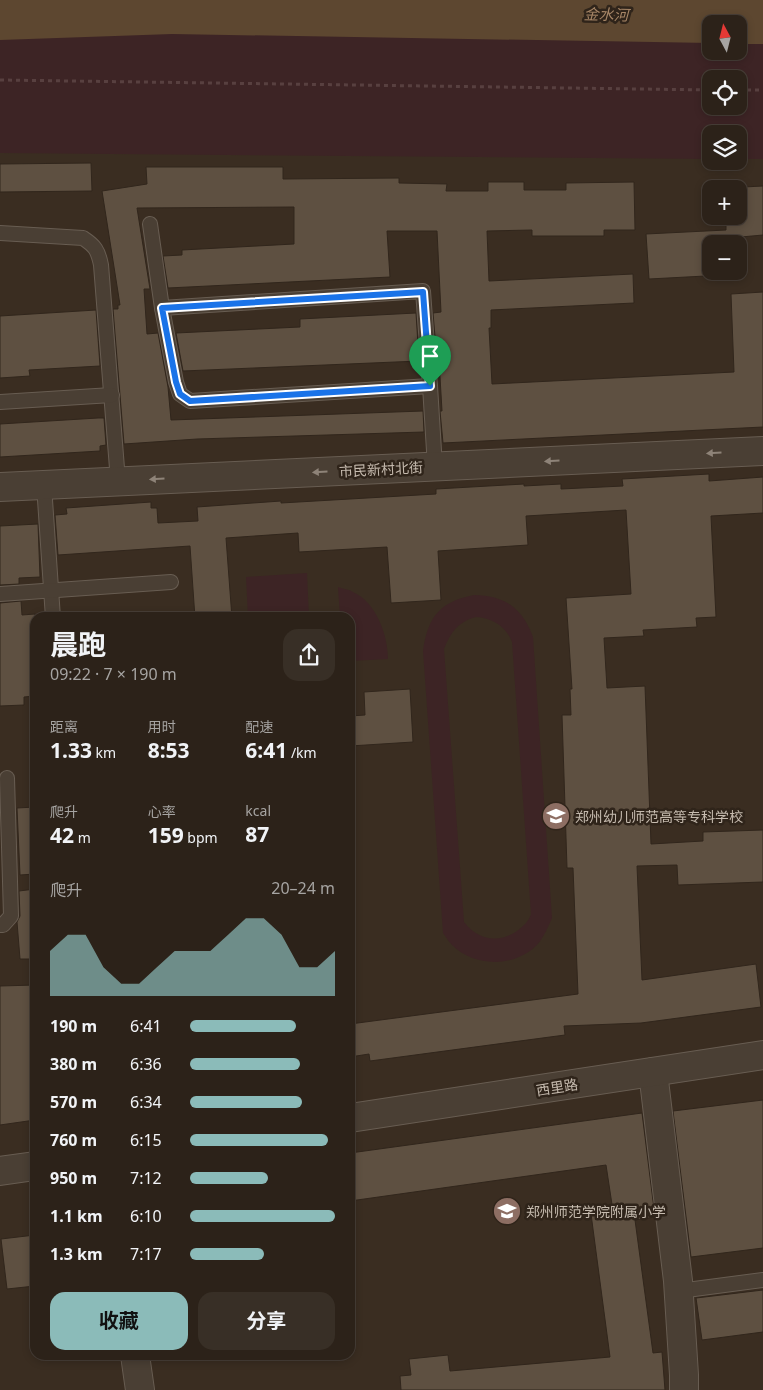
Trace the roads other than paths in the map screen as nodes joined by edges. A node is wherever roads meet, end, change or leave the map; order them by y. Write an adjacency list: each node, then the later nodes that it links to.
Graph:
1 (150, 224): 3 (lane)
2 (0, 233): 5 (lane)
3 (162, 308): 4 (lane); 4 (lane)
4 (430, 386): 8 (lane)
5 (112, 395): 6 (lane); 9 (lane)
6 (0, 402)
7 (763, 451): 8 (street, 市民新村北街, one-way to 8)
8 (435, 466): 9 (street, 市民新村北街, one-way to 9)
9 (118, 481): 10 (street, 市民新村北街)
10 (44, 485): 11 (street, 市民新村北街); 13 (lane)
11 (0, 487)
12 (170, 582): 13 (lane)
13 (51, 590): 14 (lane); 15 (lane)
14 (0, 594)
15 (53, 612)
16 (7, 778): 17 (lane)
17 (0, 925)
18 (763, 1055): 19 (street, 西里路)
19 (653, 1072): 20 (street, 西里路); 24 (street)
20 (355, 1117)
21 (30, 1167): 22 (street)
22 (0, 1171)
23 (763, 1280): 24 (lane)
24 (679, 1291): 27 (street)
25 (136, 1360): 26 (street)
26 (140, 1390)
27 (684, 1390)

